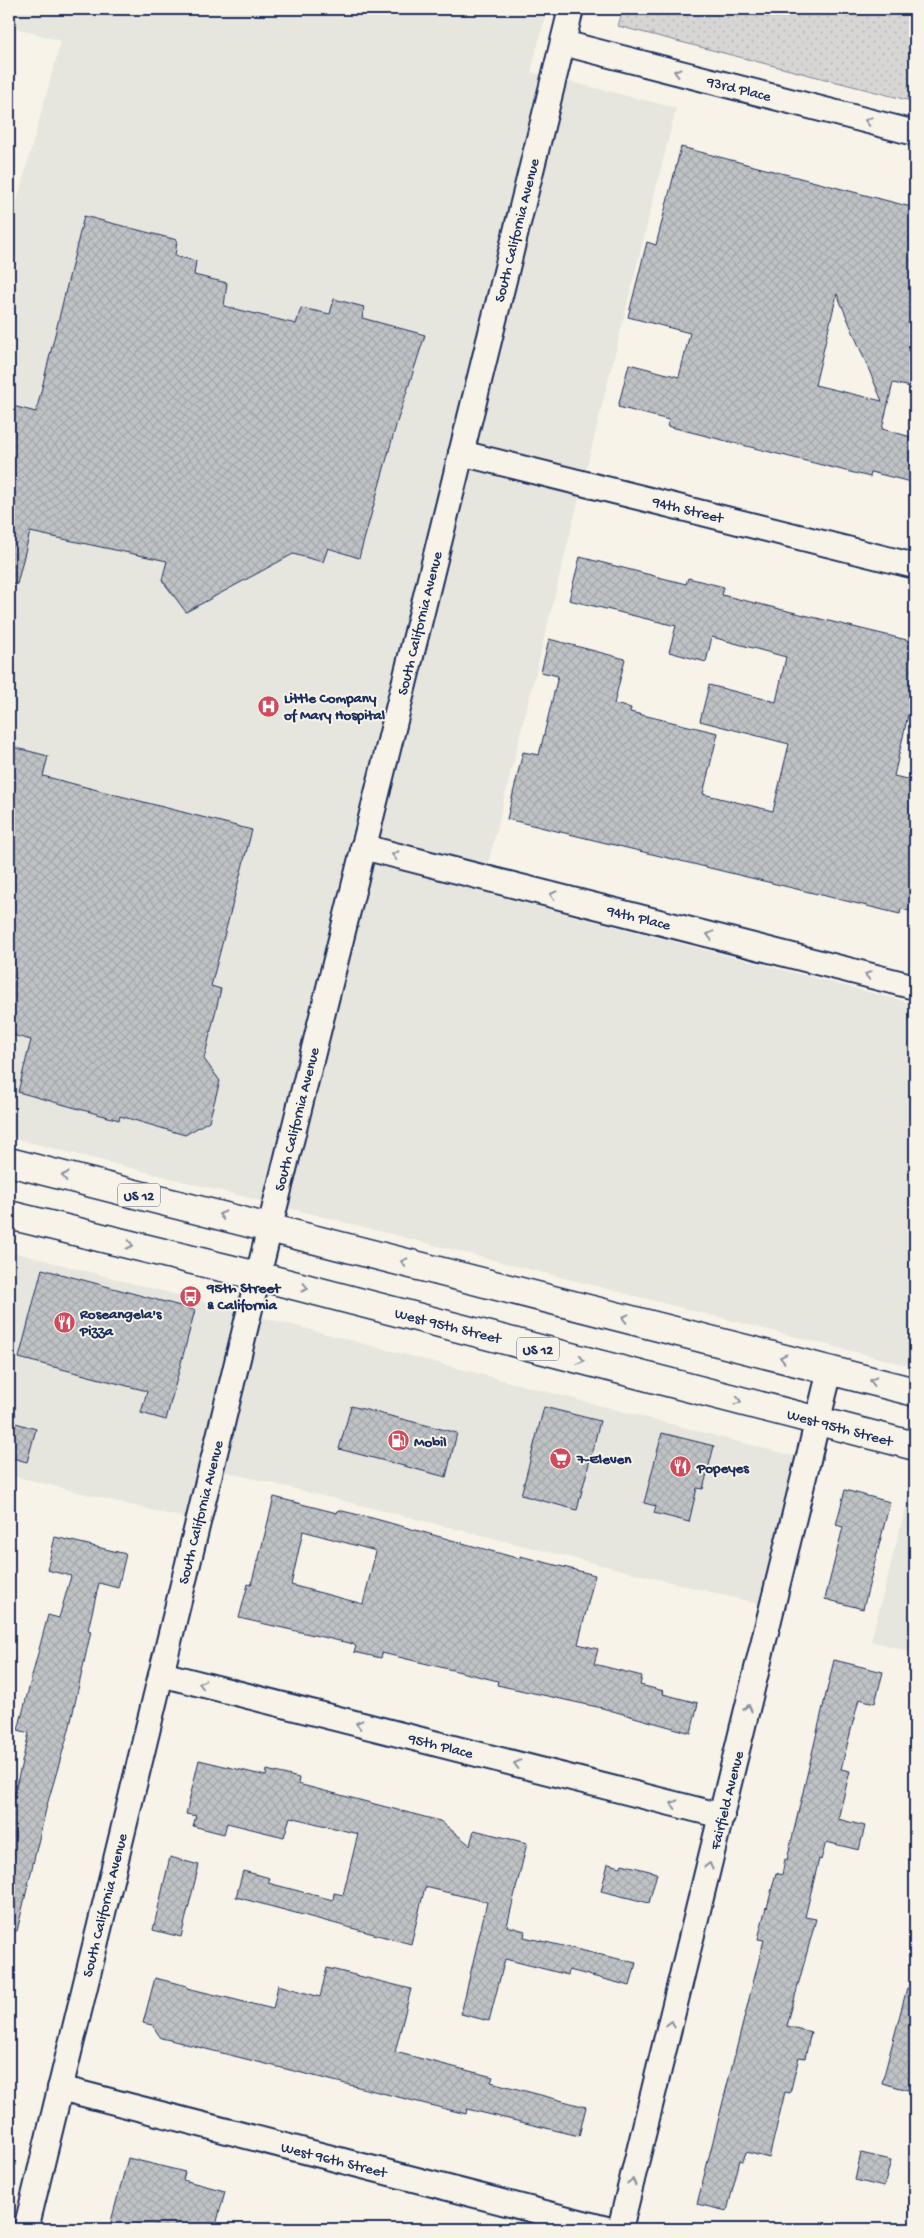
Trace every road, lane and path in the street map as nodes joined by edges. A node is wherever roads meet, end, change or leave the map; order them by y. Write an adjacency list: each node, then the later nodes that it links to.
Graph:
1 (571, 9): 2 (street, South California Avenue)
2 (562, 43): 3 (street, 93rd Place, one-way to 2); 4 (street, South California Avenue)
3 (915, 133)
4 (461, 453): 5 (street, 94th Street); 6 (street, South California Avenue)
5 (915, 566)
6 (364, 847): 7 (street, 94th Place, one-way to 6); 10 (street, South California Avenue)
7 (915, 986)
8 (9, 1162): 10 (main road, US 12, one-way to 8)
9 (9, 1215): 11 (main road, West 95th Street / US 12, one-way to 11)
10 (270, 1227): 11 (street, South California Avenue); 12 (main road, US 12, one-way to 10)
11 (258, 1276): 14 (main road, West 95th Street / US 12, one-way to 14); 16 (street, South California Avenue)
12 (830, 1370): 13 (main road, US 12, one-way to 12); 14 (street, Fairfield Avenue)
13 (915, 1392)
14 (818, 1421): 15 (main road, West 95th Street / US 12); 17 (street, Fairfield Avenue, one-way to 14)
15 (915, 1446)
16 (161, 1674): 17 (street, 95th Place, one-way to 16); 18 (street, South California Avenue)
17 (722, 1816): 21 (street, Fairfield Avenue, one-way to 17)
18 (60, 2088): 19 (street, South California Avenue); 20 (street, West 96th Street)
19 (26, 2229)
20 (607, 2229)
21 (620, 2229)

